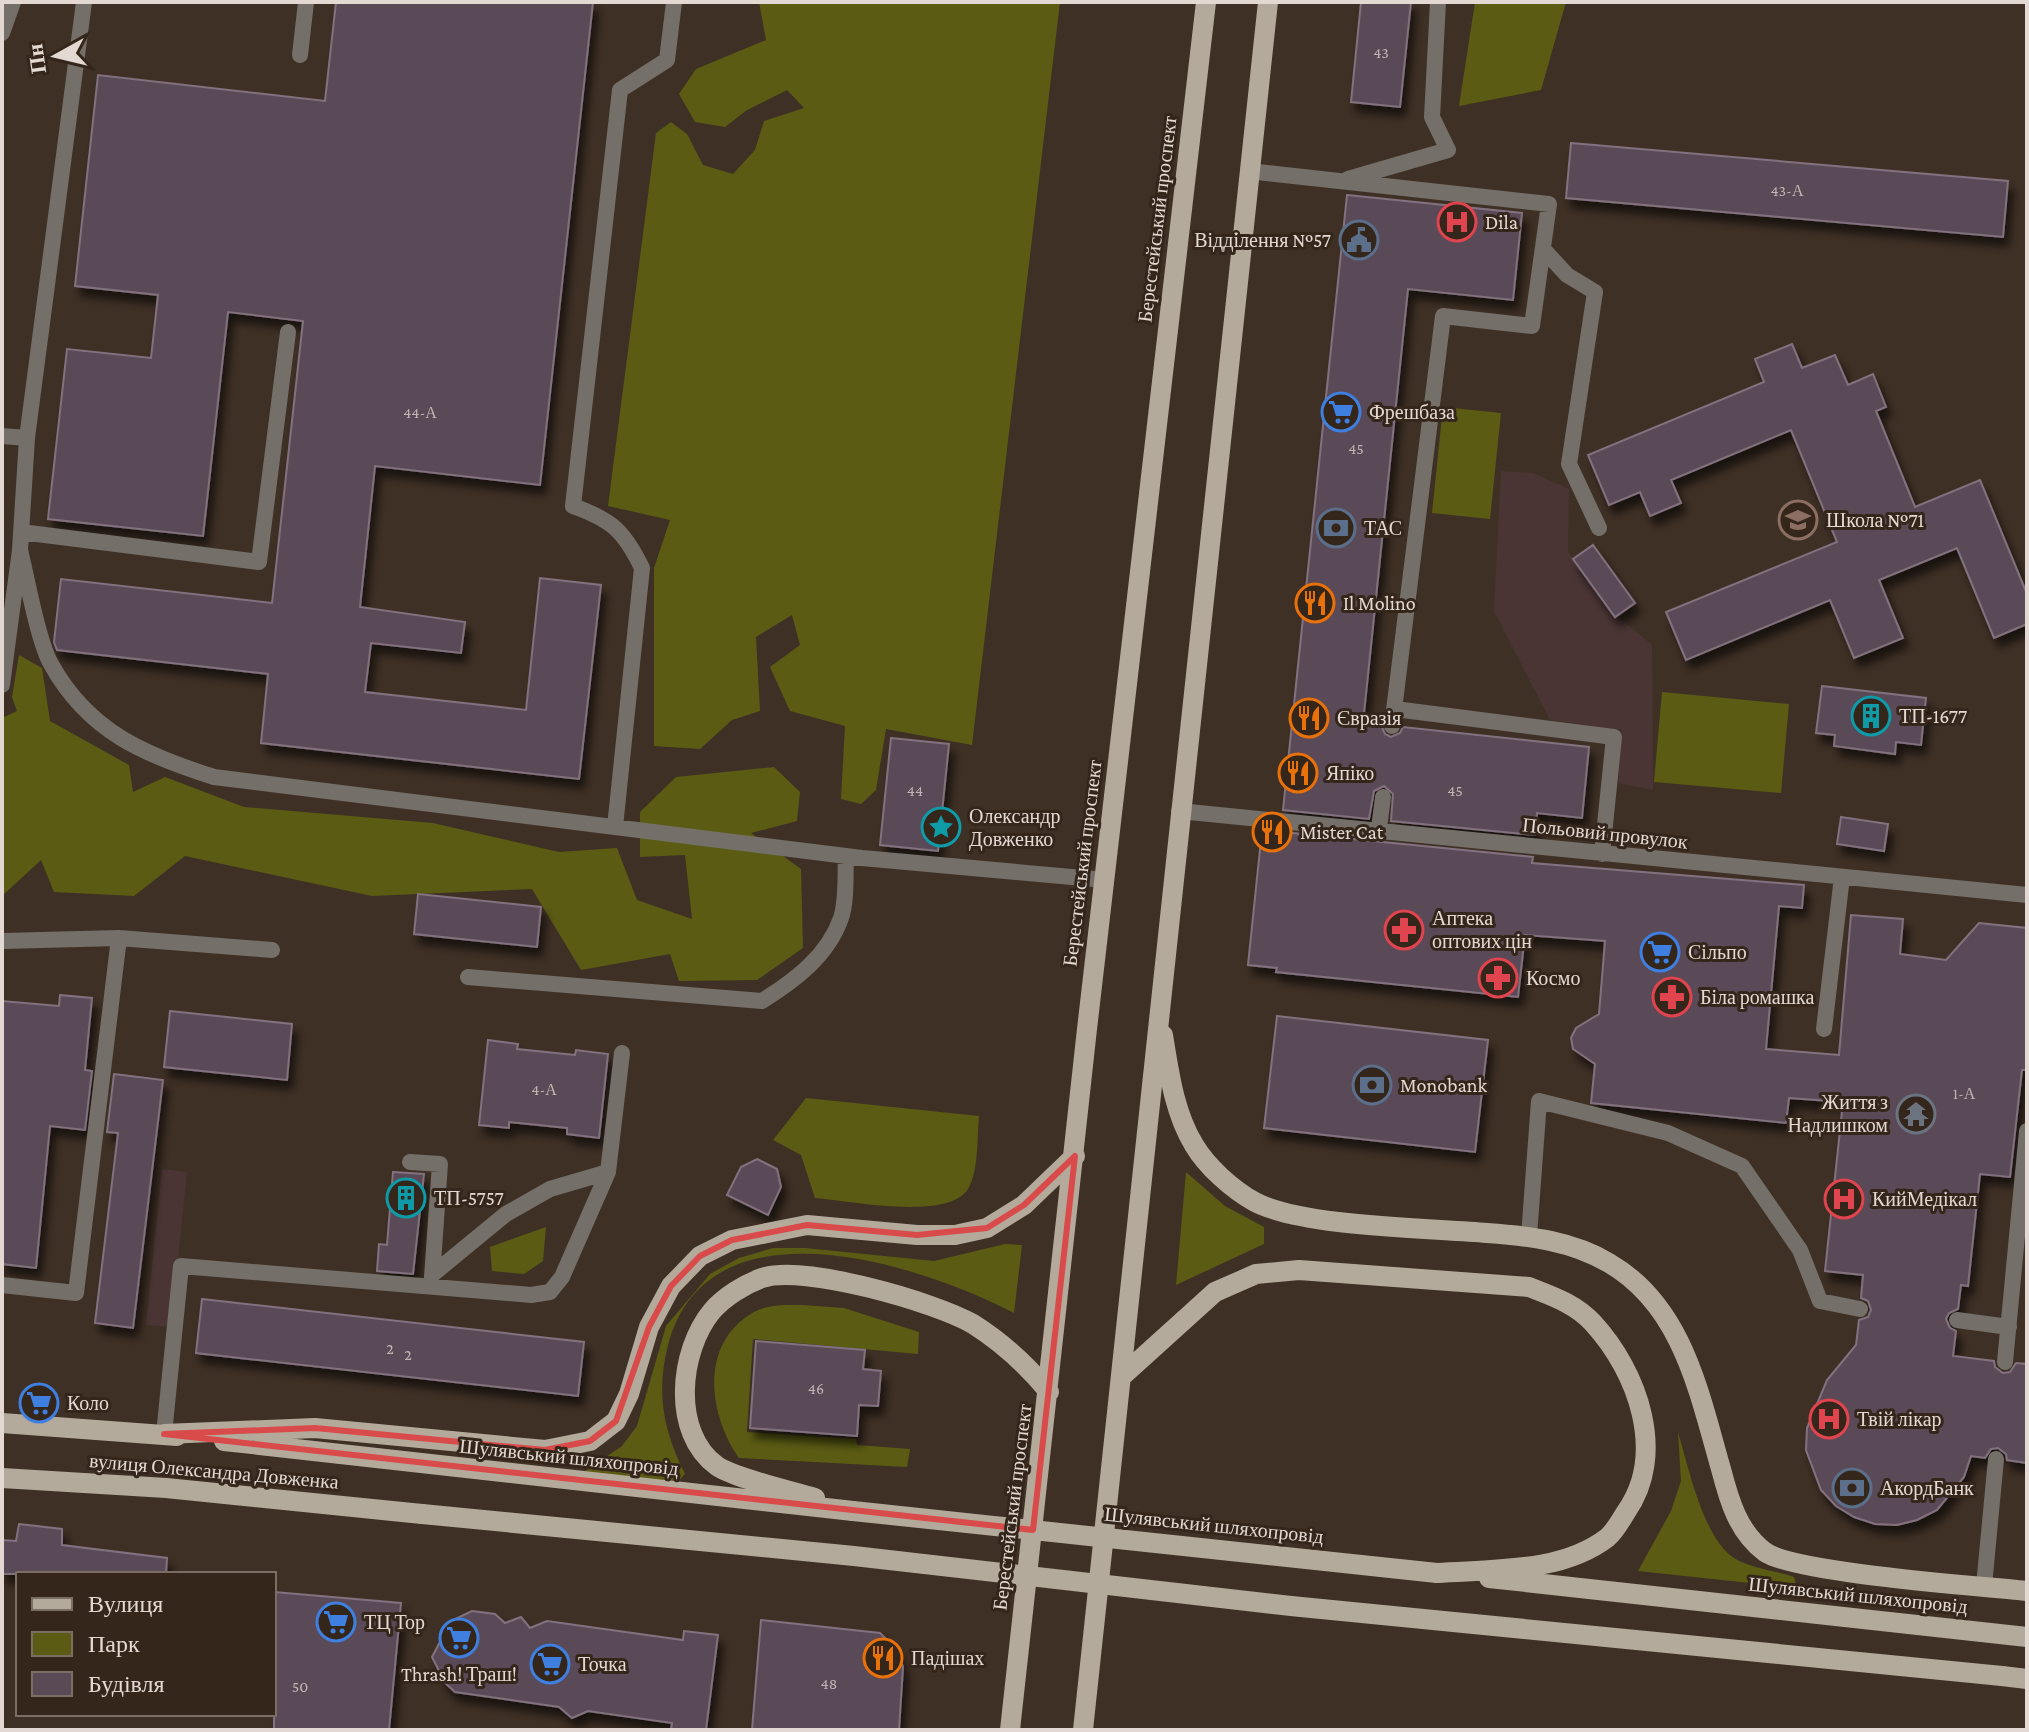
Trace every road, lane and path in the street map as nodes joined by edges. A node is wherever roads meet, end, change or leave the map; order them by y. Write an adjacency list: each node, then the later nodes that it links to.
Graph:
1 (13, 2): 8 (lane)
2 (84, 2): 15 (lane)
3 (306, 2): 9 (lane)
4 (674, 2): 21 (lane)
5 (1206, 2): 26 (main road, Берестейський проспект)
6 (1268, 2): 10 (main road)
7 (1438, 2): 11 (lane)
8 (2, 33)
9 (300, 55)
10 (1248, 171): 11 (lane); 20 (main road)
11 (1338, 182): 12 (lane)
12 (1544, 250): 16 (lane); 23 (lane)
13 (288, 332): 17 (lane)
14 (2, 436): 15 (lane)
15 (27, 438): 17 (lane)
16 (1599, 528)
17 (21, 541): 18 (lane); 21 (lane)
18 (2, 685)
19 (1383, 797): 22 (lane)
20 (1179, 811): 22 (lane, Польовий провулок); 32 (main road)
21 (615, 827): 24 (lane)
22 (1379, 828): 23 (lane, Польовий провулок)
23 (1602, 854): 25 (lane, Польовий провулок)
24 (846, 856): 26 (lane); 31 (lane)
25 (1842, 877): 27 (lane, Польовий провулок); 33 (lane)
26 (1105, 880): 36 (main road, Берестейський проспект)
27 (2027, 895)
28 (119, 938): 29 (lane); 30 (lane); 42 (lane)
29 (2, 941)
30 (272, 950)
31 (468, 977)
32 (1159, 1011): 39 (main road); 47 (main road)
33 (1824, 1029)
34 (622, 1053): 38 (lane)
35 (2027, 1131): 40 (lane)
36 (1075, 1156): 48 (main road, Берестейський проспект); 50 (main road)
37 (410, 1162): 41 (lane)
38 (608, 1172): 41 (lane); 41 (lane)
39 (1529, 1236): 43 (lane); 56 (main road)
40 (2021, 1267): 45 (lane)
41 (432, 1281): 50 (lane)
42 (2, 1285)
43 (1860, 1309)
44 (1957, 1320): 45 (lane)
45 (2009, 1327): 46 (lane)
46 (2005, 1362)
47 (1121, 1377): 55 (main road); 61 (main road)
48 (1049, 1392): 54 (main road); 60 (main road, Берестейський проспект)
49 (2, 1423): 50 (main road, вулиця Олександра Довженка)
50 (164, 1434): 52 (main road, вулиця Олександра Довженка)
51 (1996, 1459): 56 (lane)
52 (417, 1465): 54 (main road, Шулявський шляхопровід)
53 (2, 1478): 59 (main road, вулиця Олександра Довженка, bridge)
54 (853, 1511): 55 (main road, Шулявський шляхопровід, bridge)
55 (1437, 1573): 58 (main road, Шулявський шляхопровід)
56 (1984, 1586): 57 (main road)
57 (2027, 1591)
58 (2027, 1637)
59 (2027, 1679)
60 (1010, 1730)
61 (1083, 1730)

